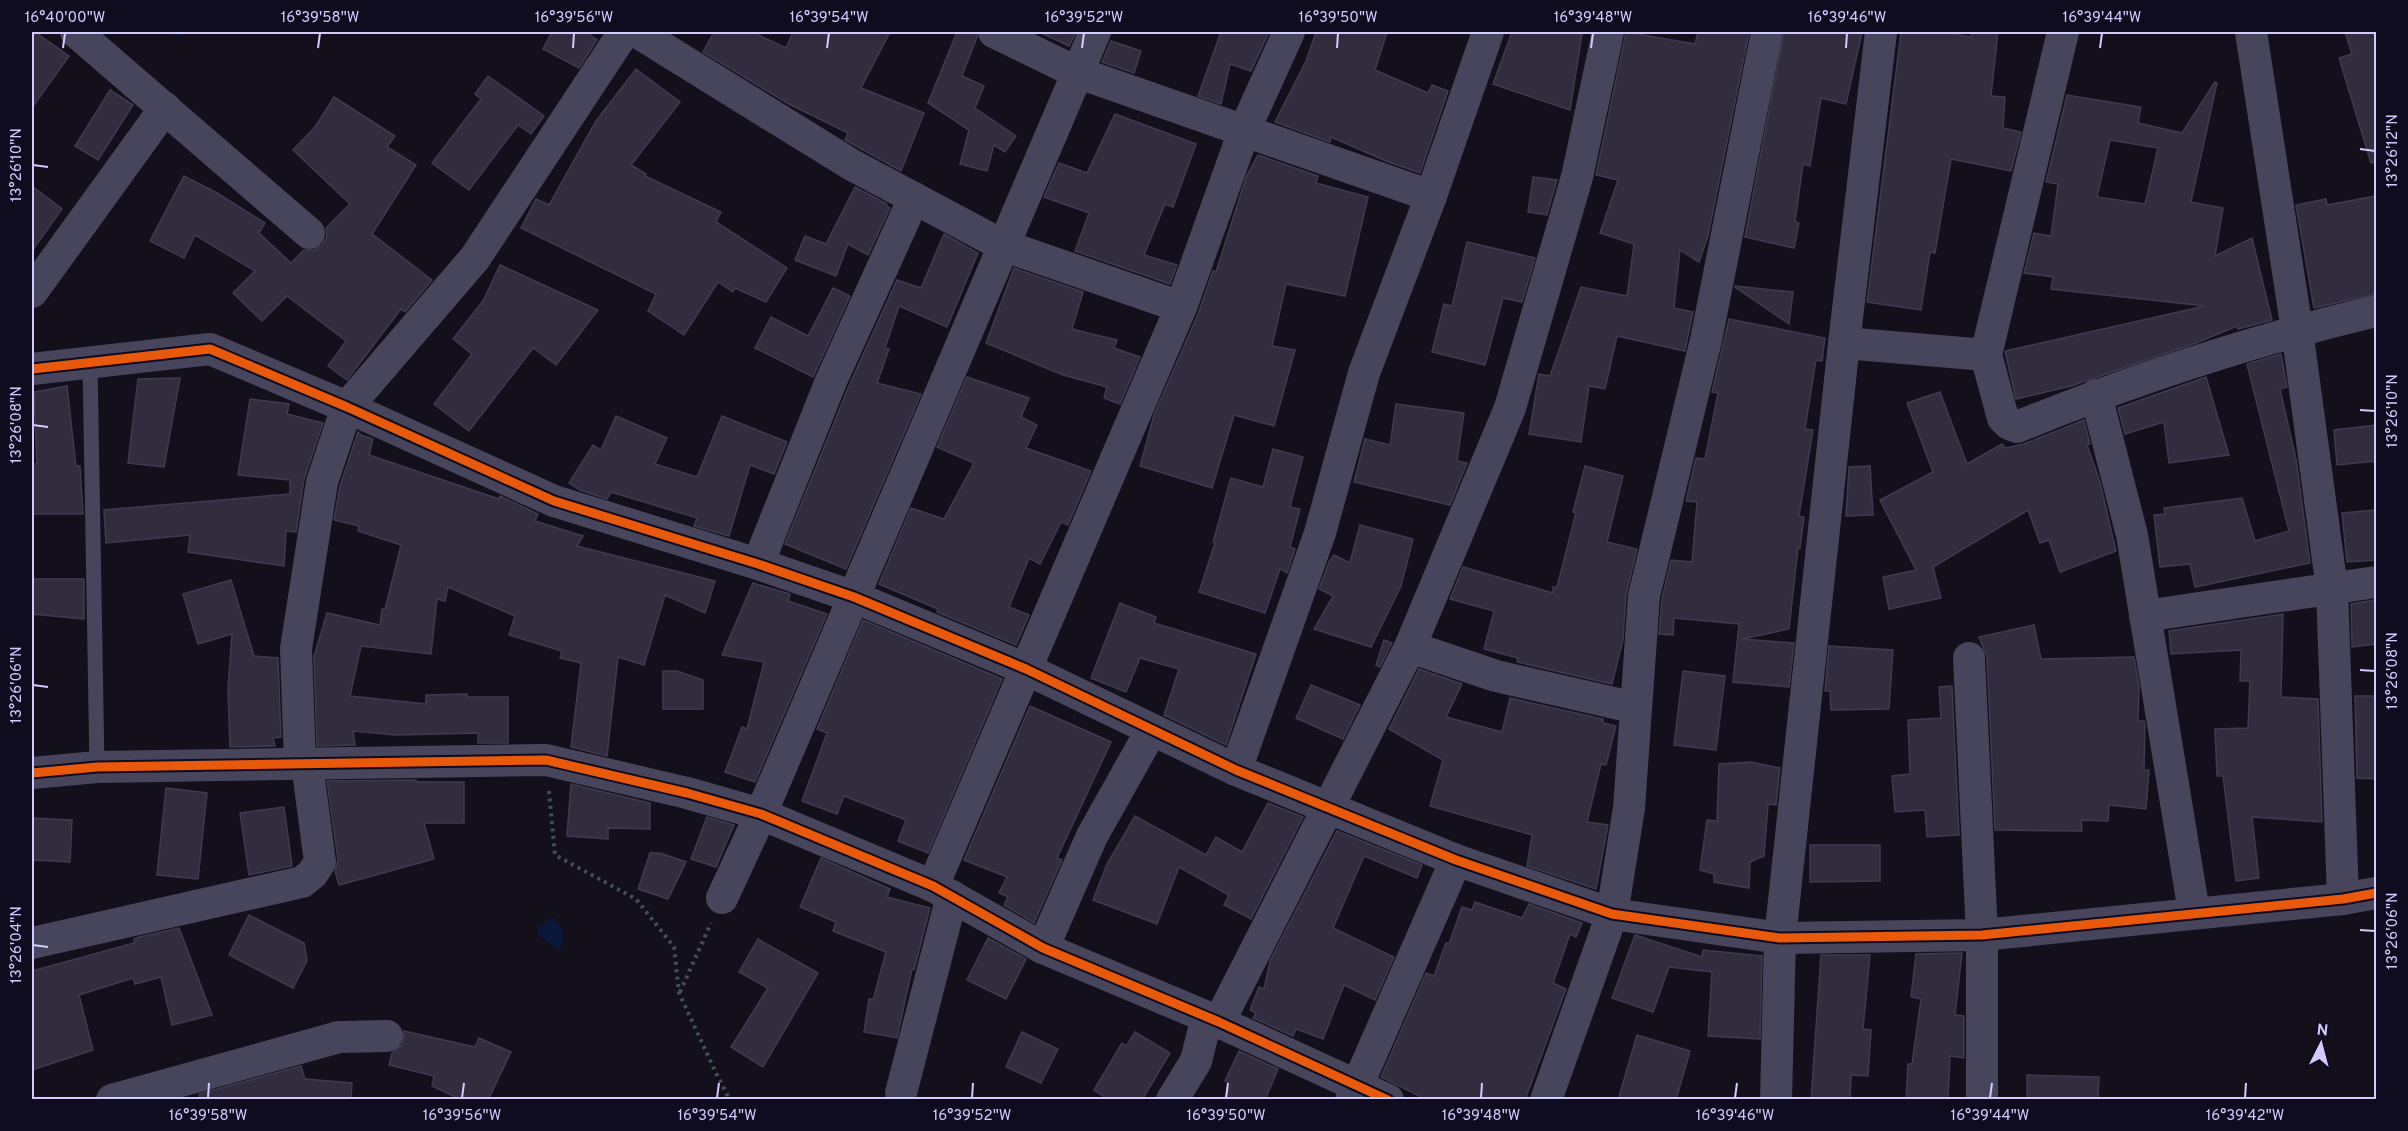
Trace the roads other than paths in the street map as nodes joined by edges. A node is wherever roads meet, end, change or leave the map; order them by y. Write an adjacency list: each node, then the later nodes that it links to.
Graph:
1 (76, 32): 14 (street)
2 (624, 32): 29 (street)
3 (637, 32): 17 (street)
4 (994, 32): 13 (street)
5 (1095, 32): 13 (street)
6 (1289, 32): 15 (street)
7 (1488, 32): 16 (street)
8 (1608, 32): 35 (street)
9 (1767, 32): 38 (street)
10 (1881, 32): 24 (street)
11 (2063, 32): 25 (street)
12 (2251, 32): 23 (street)
13 (1076, 72): 15 (street); 19 (street)
14 (165, 108): 18 (street); 20 (street)
15 (1244, 131): 16 (street); 21 (street)
16 (1431, 196): 42 (street)
17 (914, 198): 19 (street); 30 (street)
18 (309, 233)
19 (1002, 245): 21 (street); 33 (street)
20 (32, 292)
21 (1181, 307): 37 (street)
22 (2376, 312): 23 (street)
23 (2297, 330): 28 (street); 32 (street)
24 (1844, 343): 25 (street); 54 (street)
25 (1986, 355): 28 (street)
26 (90, 363): 27 (street); 29 (street); 41 (lane)
27 (32, 369)
28 (2096, 395): 34 (street)
29 (347, 407): 30 (street); 40 (street)
30 (758, 564): 33 (street)
31 (2376, 582): 32 (street)
32 (2332, 589): 34 (street); 50 (street)
33 (854, 597): 37 (street); 45 (street)
34 (2145, 616): 51 (street)
35 (1410, 646): 38 (street); 44 (street)
36 (1969, 658): 53 (street)
37 (1026, 669): 39 (street); 47 (street)
38 (1636, 708): 52 (street)
39 (1151, 731): 42 (street); 56 (street)
40 (304, 764): 41 (street); 45 (street); 55 (street)
41 (97, 766): 43 (street)
42 (1236, 770): 44 (street)
43 (32, 773)
44 (1329, 808): 46 (street); 57 (street)
45 (761, 814): 47 (street); 49 (street)
46 (1456, 860): 52 (street); 61 (street)
47 (942, 891): 56 (street); 60 (street)
48 (2376, 893): 50 (street)
49 (722, 898)
50 (2343, 899): 51 (street)
51 (2194, 912): 53 (street)
52 (1612, 915): 54 (street); 65 (street)
53 (1982, 935): 54 (street); 67 (street)
54 (1780, 938): 66 (street)
55 (32, 943)
56 (1043, 948): 57 (street)
57 (1213, 1019): 61 (street); 63 (street)
58 (387, 1036): 59 (street)
59 (195, 1089): 62 (street)
60 (901, 1093)
61 (1354, 1093): 64 (street)
62 (112, 1100)
63 (1172, 1100)
64 (1388, 1100)
65 (1546, 1100)
66 (1776, 1100)
67 (1982, 1100)

